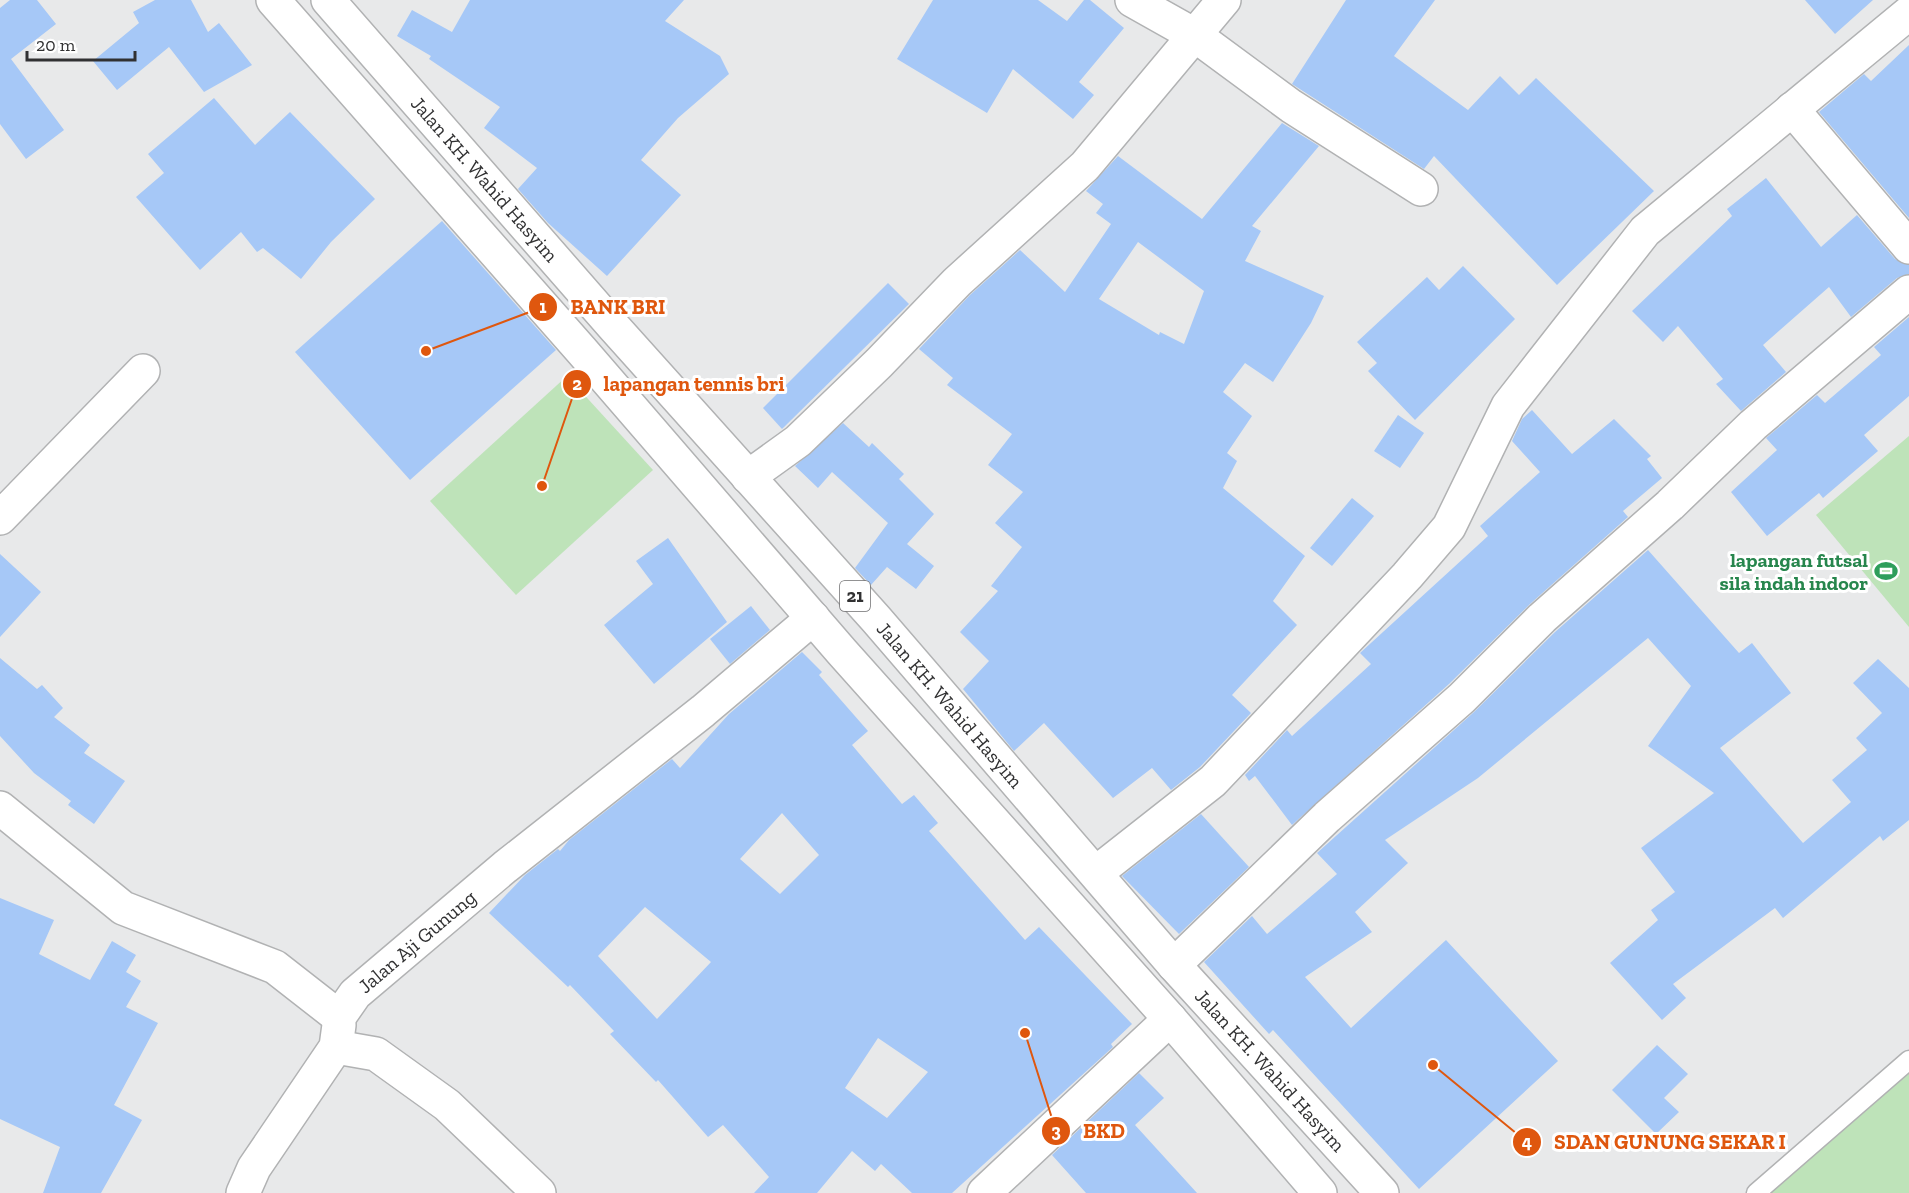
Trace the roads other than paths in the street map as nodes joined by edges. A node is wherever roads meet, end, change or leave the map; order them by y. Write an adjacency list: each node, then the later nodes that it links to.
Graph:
1 (273, 0): 12 (main road, Jalan KH. Wahid Hasyim / 21)
2 (328, 0): 11 (main road, Jalan KH. Wahid Hasyim / 21)
3 (1132, 0): 6 (main road)
4 (1224, 0): 6 (main road)
5 (1909, 13): 7 (main road)
6 (1196, 36): 8 (main road); 14 (main road)
7 (1792, 109): 9 (main road); 18 (main road)
8 (1421, 189)
9 (1909, 247)
10 (1909, 292): 19 (main road)
11 (613, 326): 12 (main road); 14 (main road, Jalan KH. Wahid Hasyim / 21)
12 (582, 351): 16 (main road, Jalan KH. Wahid Hasyim / 21)
13 (142, 371): 15 (main road)
14 (748, 477): 18 (main road, Jalan KH. Wahid Hasyim / 21)
15 (0, 518)
16 (813, 618): 20 (main road, Jalan KH. Wahid Hasyim / 21); 21 (main road, Jalan Aji Gunung)
17 (0, 808): 21 (main road)
18 (1096, 873): 19 (main road, Jalan KH. Wahid Hasyim / 21)
19 (1174, 965): 27 (main road, Jalan KH. Wahid Hasyim / 21)
20 (1170, 1019): 25 (main road); 26 (main road, Jalan KH. Wahid Hasyim / 21)
21 (338, 1032): 23 (main road, Jalan Aji Gunung); 24 (main road)
22 (1909, 1060): 28 (lane)
23 (243, 1193)
24 (539, 1193)
25 (984, 1193)
26 (1320, 1193)
27 (1382, 1193)
28 (1756, 1193)

